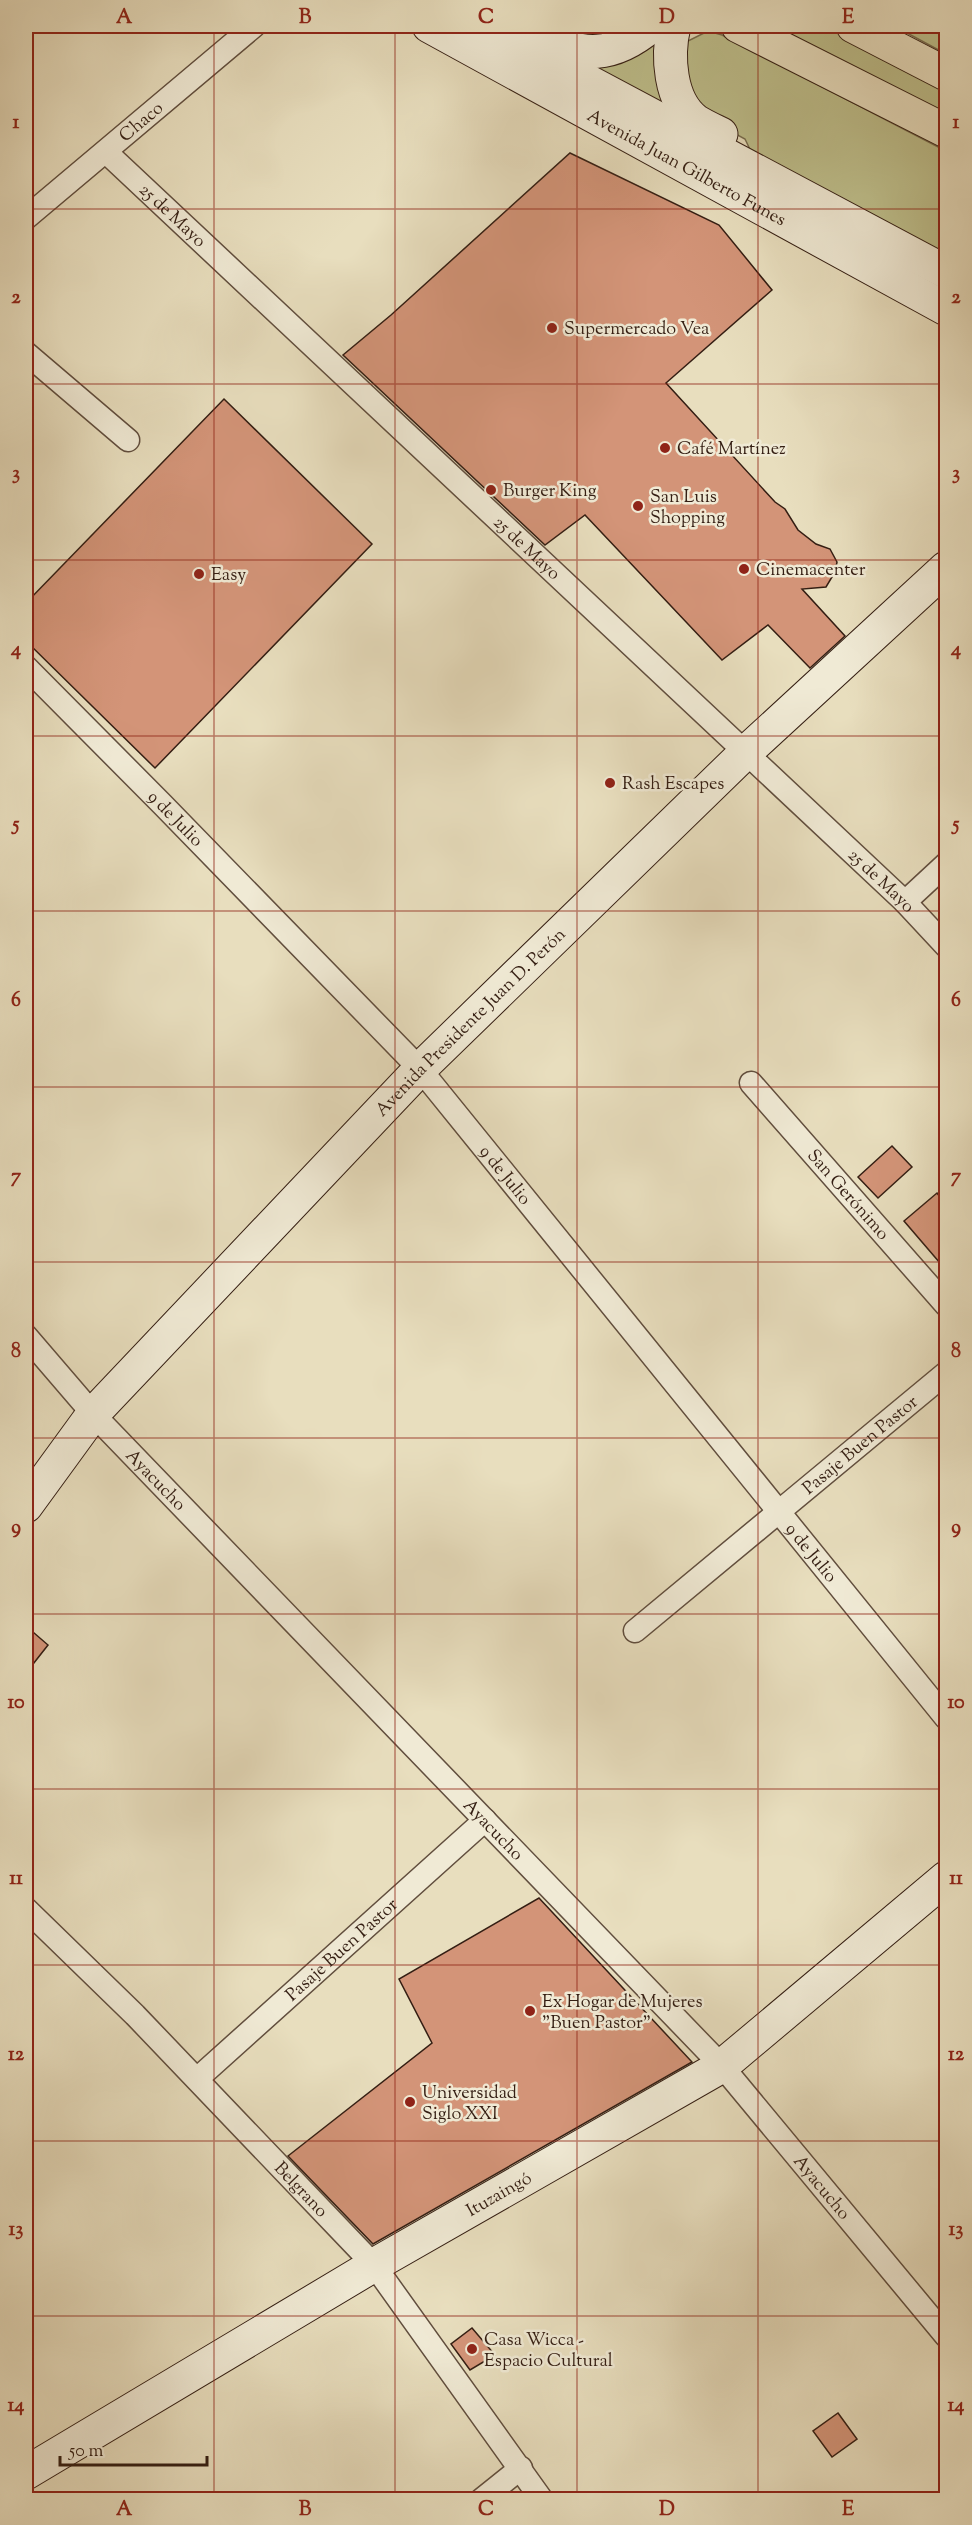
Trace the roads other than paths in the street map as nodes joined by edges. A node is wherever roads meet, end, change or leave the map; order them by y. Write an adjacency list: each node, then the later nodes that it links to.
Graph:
1 (254, 26): 11 (street, Chaco)
2 (429, 26): 15 (street, Avenida Juan Gilberto Funes)
3 (484, 26): 12 (street, Avenida Juan Gilberto Funes)
4 (518, 26): 5 (street)
5 (651, 26)
6 (674, 26): 12 (street)
7 (738, 26): 10 (highway)
8 (853, 26): 9 (highway)
9 (946, 74)
10 (946, 131)
11 (106, 152): 13 (street, Chaco); 22 (street, 25 de Mayo)
12 (753, 170): 14 (street, Avenida Juan Gilberto Funes)
13 (26, 218)
14 (871, 231): 15 (street); 16 (street, Avenida Juan Gilberto Funes)
15 (857, 261): 17 (street, Avenida Juan Gilberto Funes)
16 (946, 272)
17 (946, 309)
18 (26, 353): 19 (street)
19 (128, 440)
20 (946, 568): 22 (street, Avenida Presidente Juan D. Perón)
21 (28, 676): 26 (street, 9 de Julio)
22 (746, 753): 24 (street, 25 de Mayo); 26 (street, Avenida Presidente Juan D. Perón)
23 (946, 864): 24 (street)
24 (905, 902): 25 (street, 25 de Mayo)
25 (946, 946)
26 (420, 1069): 31 (street, Avenida Presidente Juan D. Perón); 33 (street, 9 de Julio)
27 (751, 1083): 28 (street, San Gerónimo)
28 (946, 1305)
29 (26, 1336): 31 (street, Ayacucho)
30 (946, 1373): 33 (street, Pasaje Buen Pastor)
31 (93, 1414): 32 (street, Avenida Presidente Juan D. Perón); 36 (street, Ayacucho)
32 (26, 1506)
33 (780, 1511): 34 (street, Pasaje Buen Pastor); 35 (street, 9 de Julio)
34 (635, 1631)
35 (946, 1718)
36 (485, 1820): 39 (street, Ayacucho); 40 (street, Pasaje Buen Pastor)
37 (946, 1878): 39 (street, Ituzaingó)
38 (26, 1909): 40 (street, Belgrano)
39 (722, 2066): 41 (street, Ituzaingó); 42 (street, Ayacucho)
40 (197, 2079): 41 (street, Belgrano)
41 (374, 2265): 43 (street, Belgrano); 44 (street, Ituzaingó)
42 (946, 2336)
43 (521, 2468): 45 (street); 46 (street, Belgrano)
44 (26, 2473)
45 (481, 2499)
46 (542, 2499)

